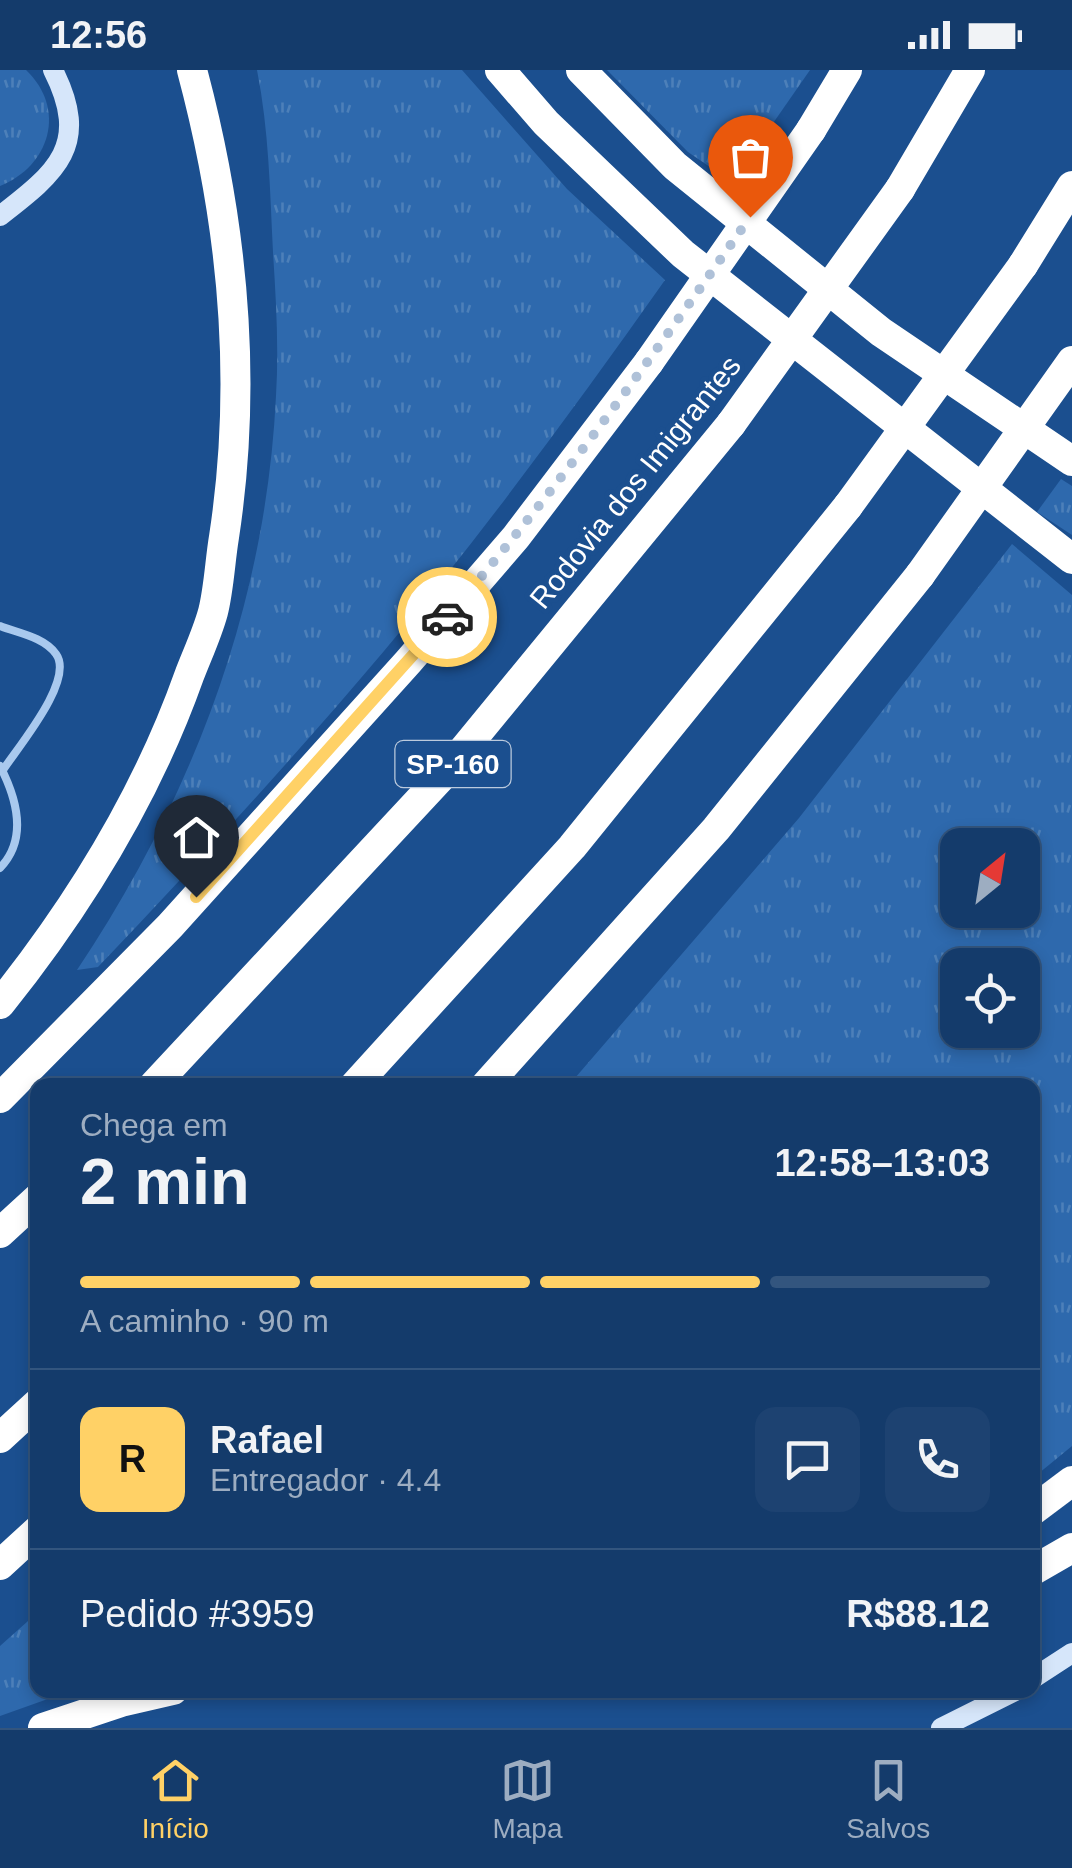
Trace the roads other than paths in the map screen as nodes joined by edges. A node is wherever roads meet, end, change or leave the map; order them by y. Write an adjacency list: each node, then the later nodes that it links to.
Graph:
1 (53, 70): 10 (main road)
2 (192, 70): 8 (highway)
3 (203, 70): 8 (lane)
4 (500, 70): 15 (highway)
5 (580, 70): 14 (highway)
6 (847, 70): 23 (highway, bridge)
7 (970, 70): 20 (highway, Rodovia dos Imigrantes / SP-160, bridge)
8 (208, 130): 19 (highway)
9 (1072, 186): 21 (highway, bridge)
10 (25, 196): 11 (main road); 12 (main road)
11 (0, 205)
12 (0, 216)
13 (1072, 362): 22 (highway, bridge)
14 (1072, 461)
15 (1072, 559)
16 (0, 626): 17 (lane)
17 (1, 768): 18 (lane)
18 (0, 868)
19 (0, 1004)
20 (161, 1078)
21 (361, 1078)
22 (492, 1078)
23 (0, 1098)
24 (30, 1205): 25 (highway)
25 (0, 1233)
26 (30, 1410): 27 (highway)
27 (0, 1438)
28 (1072, 1481): 29 (highway)
29 (1040, 1505)
30 (30, 1538): 32 (highway)
31 (1072, 1548): 33 (highway)
32 (0, 1566)
33 (1040, 1566)
34 (1072, 1652): 35 (main road)
35 (1040, 1674)
36 (139, 1698): 38 (highway)
37 (1001, 1698): 39 (main road)
38 (43, 1728)
39 (941, 1728)

